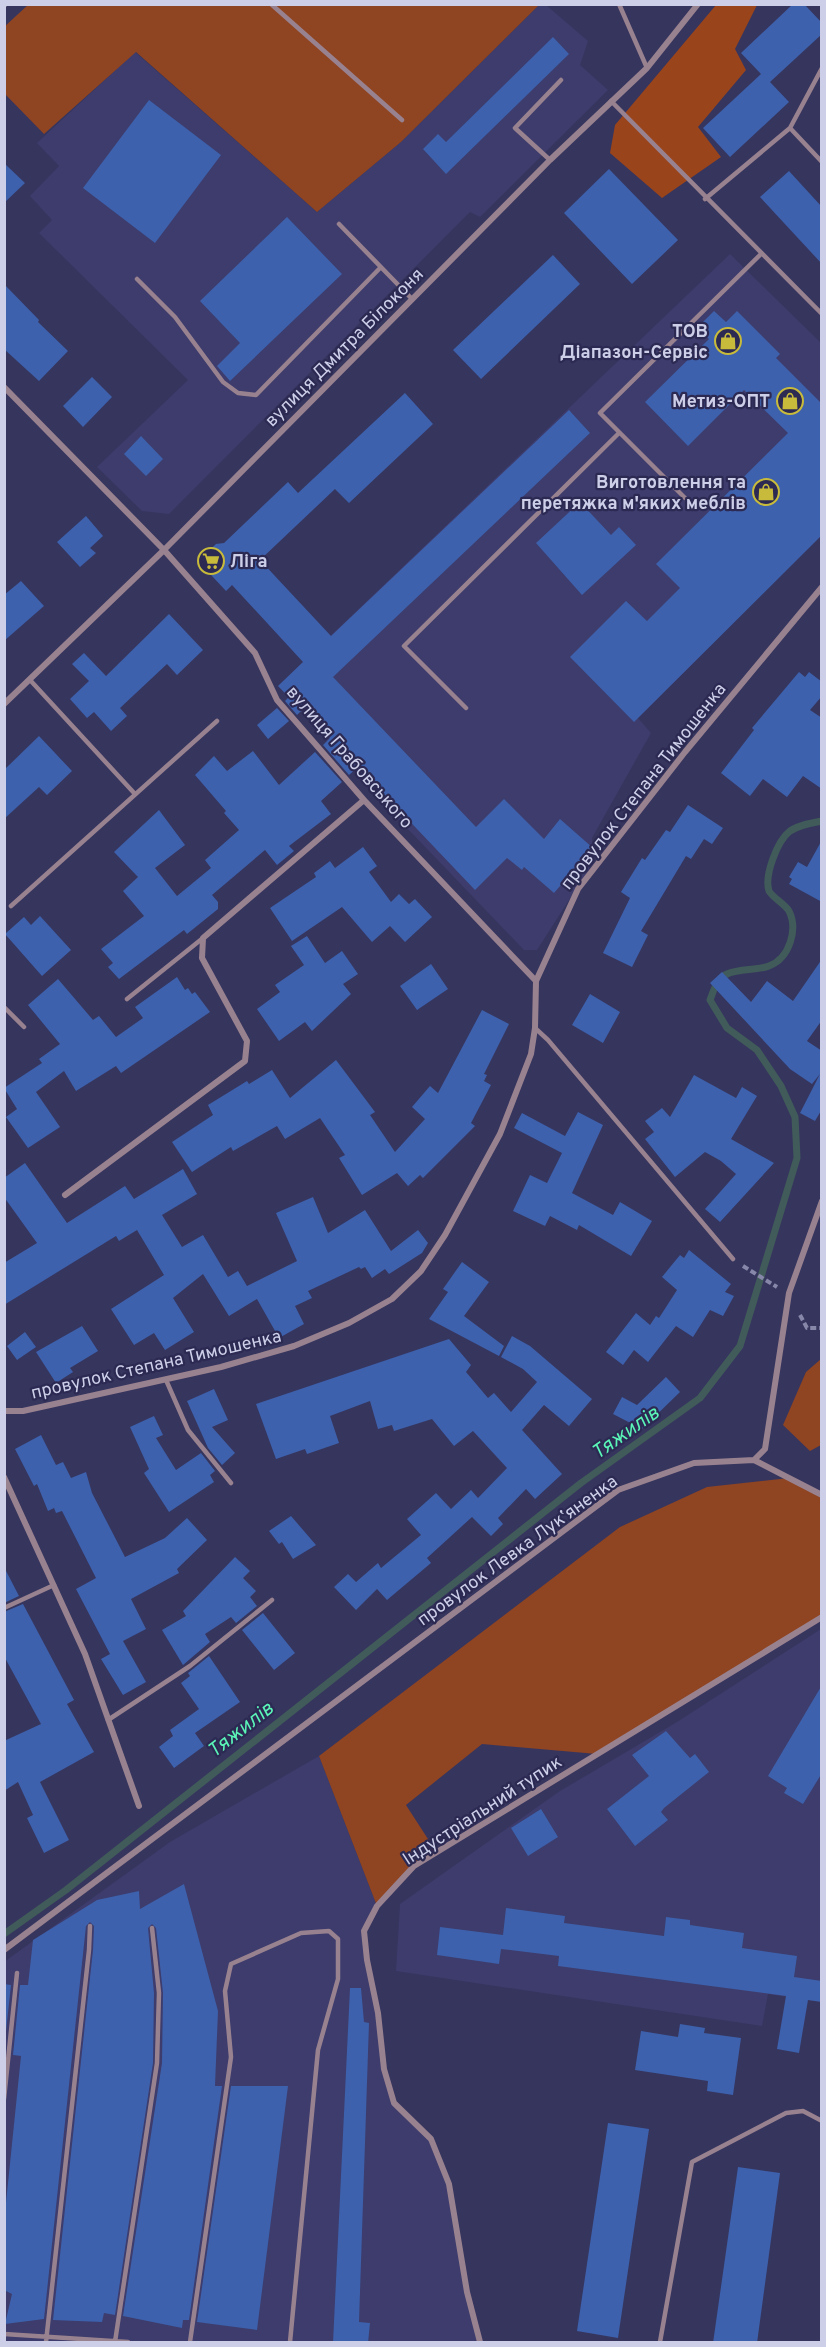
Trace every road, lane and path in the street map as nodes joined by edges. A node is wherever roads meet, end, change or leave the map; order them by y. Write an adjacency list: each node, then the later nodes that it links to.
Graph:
1 (271, 4): 8 (lane)
2 (619, 4): 4 (lane)
3 (698, 4): 4 (street, вулиця Дмитра Білоконя)
4 (647, 68): 7 (street, вулиця Дмитра Білоконя)
5 (822, 68): 9 (lane)
6 (561, 80): 10 (lane)
7 (612, 101): 10 (street, вулиця Дмитра Білоконя); 12 (lane)
8 (402, 120)
9 (790, 128): 11 (lane); 12 (lane)
10 (550, 160): 17 (street, вулиця Дмитра Білоконя)
11 (822, 162)
12 (705, 199): 14 (lane)
13 (339, 224): 15 (lane)
14 (761, 254): 18 (lane); 20 (lane)
15 (381, 267): 16 (lane); 17 (lane)
16 (137, 279)
17 (412, 299): 22 (street, вулиця Дмитра Білоконя)
18 (822, 314)
19 (4, 387): 22 (street, вулиця Грабовського)
20 (619, 433): 21 (lane); 26 (lane)
21 (685, 498)
22 (164, 550): 24 (street, вулиця Дмитра Білоконя); 29 (street, вулиця Грабовського)
23 (822, 587): 32 (street, провулок Степана Тимошенка)
24 (30, 680): 25 (street, вулиця Дмитра Білоконя); 28 (lane)
25 (4, 704)
26 (466, 708)
27 (217, 721): 28 (lane)
28 (135, 794): 30 (lane)
29 (364, 800): 31 (street); 32 (street, вулиця Грабовського)
30 (11, 906)
31 (203, 938): 33 (lane); 37 (street)
32 (536, 981): 36 (street, провулок Степана Тимошенка)
33 (127, 999)
34 (4, 1007): 35 (lane)
35 (24, 1027)
36 (535, 1028): 39 (lane); 44 (street, провулок Степана Тимошенка)
37 (65, 1195)
38 (822, 1201): 42 (street)
39 (733, 1259)
40 (752, 1272): 41 (path)
41 (768, 1281)
42 (789, 1293): 43 (path); 46 (street)
43 (822, 1328)
44 (166, 1380): 45 (street, провулок Степана Тимошенка); 48 (lane)
45 (4, 1411)
46 (754, 1460): 49 (street); 58 (street, провулок Левка Лукʼяненка)
47 (4, 1477): 50 (street)
48 (231, 1483)
49 (822, 1495)
50 (54, 1585): 52 (lane); 54 (street)
51 (272, 1600): 54 (lane)
52 (4, 1608)
53 (822, 1617): 68 (street, Індустріальний тупик)
54 (108, 1720): 55 (street)
55 (139, 1806)
56 (90, 1926): 63 (lane)
57 (152, 1928): 64 (lane)
58 (4, 1950)
59 (17, 1973): 60 (lane)
60 (4, 2099)
61 (822, 2121): 69 (lane)
62 (4, 2334): 63 (lane)
63 (46, 2340): 64 (lane)
64 (115, 2342): 65 (lane)
65 (129, 2343)
66 (190, 2343): 67 (lane)
67 (290, 2343)
68 (480, 2343)
69 (660, 2343)

